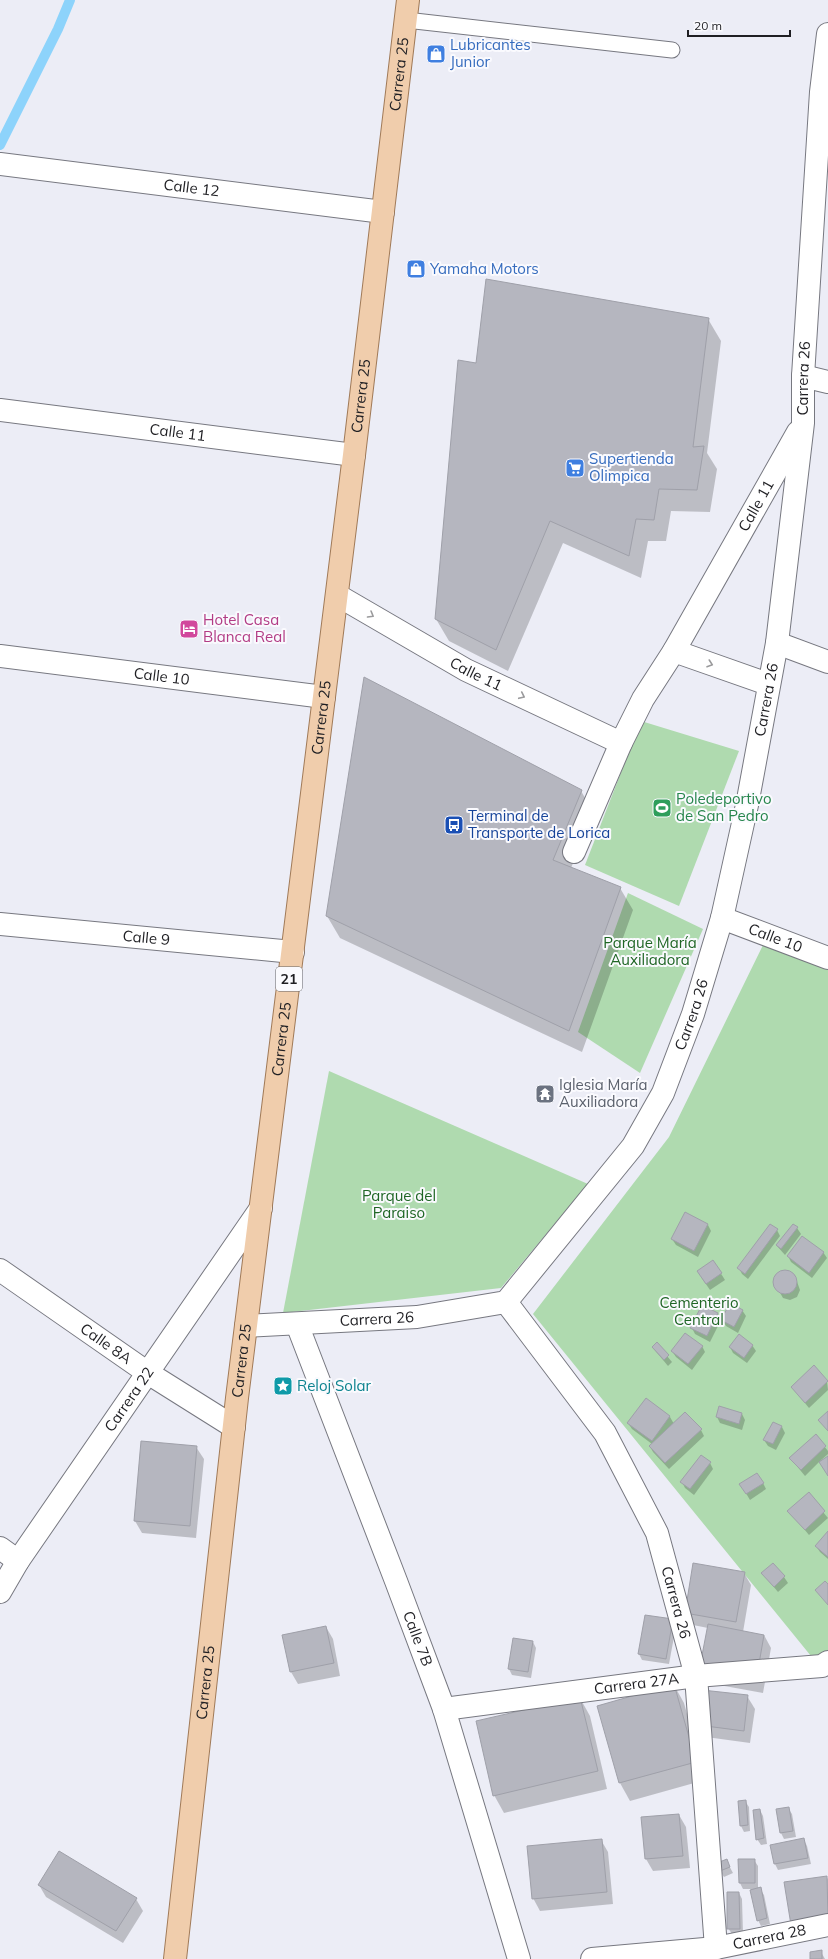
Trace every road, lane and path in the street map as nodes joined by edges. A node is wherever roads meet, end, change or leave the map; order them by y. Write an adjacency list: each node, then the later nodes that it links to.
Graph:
1 (407, 10): 3 (lane); 5 (main road, Carrera 25 / 21)
2 (828, 34): 6 (street, Carrera 26)
3 (672, 50)
4 (0, 164): 5 (street, Calle 12)
5 (383, 212): 10 (main road, Carrera 25 / 21)
6 (804, 376): 7 (street); 9 (street, Carrera 26)
7 (828, 382)
8 (0, 410): 10 (street, Calle 11)
9 (803, 423): 12 (street, Carrera 26); 13 (street, Calle 11)
10 (354, 456): 11 (main road, Carrera 25 / 21)
11 (337, 595): 17 (main road, Carrera 25 / 21); 18 (street, Calle 11, one-way to 18)
12 (777, 643): 15 (street); 16 (street, Carrera 26)
13 (674, 651): 16 (street, one-way to 16); 18 (street, Calle 11)
14 (0, 656): 17 (street, Calle 10)
15 (828, 662)
16 (768, 684): 20 (street, Carrera 26)
17 (324, 697): 22 (main road, Carrera 25 / 21)
18 (621, 743): 19 (street, Calle 11)
19 (574, 852)
20 (722, 918): 23 (street, Calle 10); 26 (street, Carrera 26)
21 (0, 924): 22 (street, Calle 9)
22 (293, 952): 24 (main road, Carrera 25 / 21)
23 (828, 958)
24 (261, 1208): 28 (main road, Carrera 25 / 21); 29 (street, Carrera 22)
25 (0, 1270): 29 (street, Calle 8A)
26 (506, 1302): 27 (street, Carrera 26); 35 (street, Carrera 26)
27 (297, 1324): 28 (street, Carrera 26); 36 (street, Calle 7B)
28 (246, 1326): 30 (main road, Carrera 25 / 21)
29 (148, 1373): 30 (street, Calle 8A); 32 (street, Carrera 22)
30 (234, 1427): 39 (main road, Carrera 25 / 21)
31 (0, 1548): 32 (street)
32 (18, 1561): 33 (street, Carrera 22)
33 (0, 1592)
34 (826, 1667): 35 (street, Carrera 27A)
35 (696, 1676): 36 (street, Carrera 27A); 38 (street, Carrera 26)
36 (444, 1709): 40 (street, Calle 7B)
37 (828, 1925): 38 (street, Carrera 28)
38 (716, 1948): 41 (street, Carrera 28)
39 (175, 1959)
40 (519, 1959)
41 (592, 1959)

